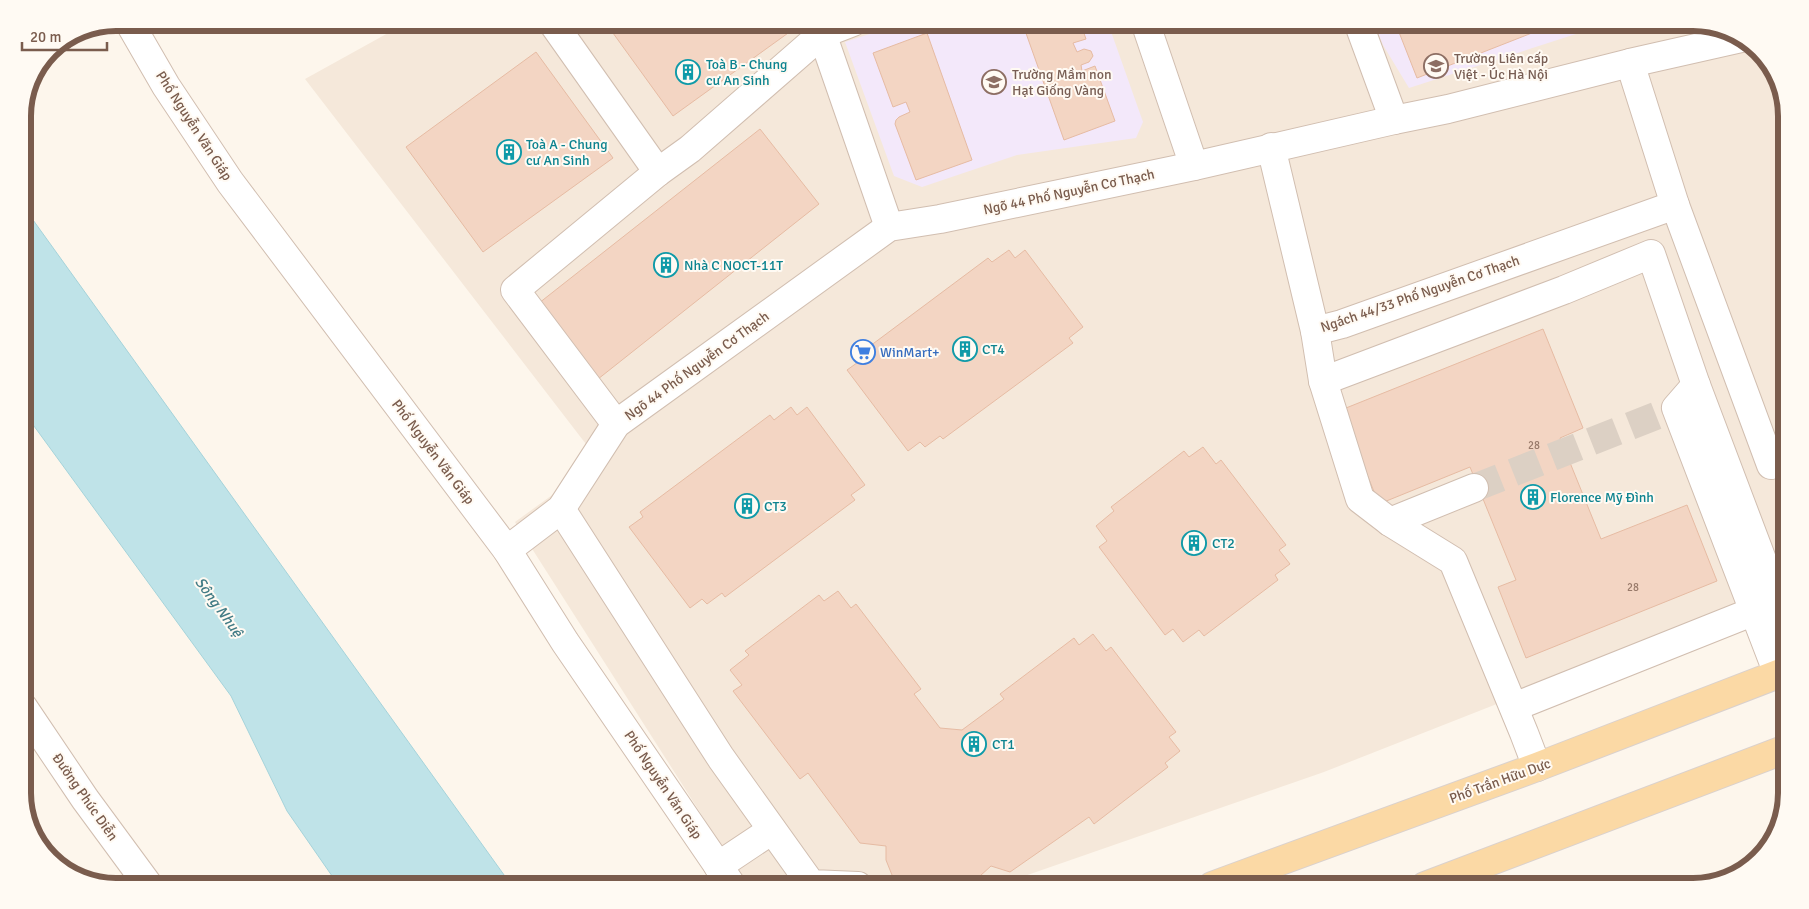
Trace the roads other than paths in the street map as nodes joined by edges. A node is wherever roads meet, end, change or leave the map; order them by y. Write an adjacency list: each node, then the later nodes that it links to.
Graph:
1 (134, 31): 25 (street, Phố Nguyễn Văn Giáp)
2 (558, 31): 12 (street)
3 (817, 31): 12 (street)
4 (821, 31): 14 (street)
5 (1148, 31): 11 (street)
6 (1361, 31): 9 (street)
7 (1731, 40): 8 (street, Ngõ 44 Phố Nguyễn Cơ Thạch)
8 (1630, 63): 9 (street, Ngõ 44 Phố Nguyễn Cơ Thạch); 13 (street)
9 (1394, 120): 10 (street, Ngõ 44 Phố Nguyễn Cơ Thạch)
10 (1271, 148): 11 (street, Ngõ 44 Phố Nguyễn Cơ Thạch); 15 (street, Ngách 44/33 Phố Nguyễn Cơ Thạch)
11 (1194, 166): 14 (street, Ngõ 44 Phố Nguyễn Cơ Thạch)
12 (658, 172): 18 (street)
13 (1675, 205): 15 (street, Ngách 44/33 Phố Nguyễn Cơ Thạch); 21 (street)
14 (890, 227): 18 (street, Ngõ 44 Phố Nguyễn Cơ Thạch)
15 (1315, 331): 16 (street)
16 (1324, 381): 17 (street); 24 (street)
17 (1696, 385): 19 (street); 20 (street)
18 (616, 424): 23 (street, Ngõ 44 Phố Nguyễn Cơ Thạch)
19 (1718, 440): 20 (street); 26 (street)
20 (1682, 441): 26 (street)
21 (1778, 462)
22 (1474, 488): 24 (street)
23 (561, 509): 25 (street, Ngõ 44 Phố Nguyễn Cơ Thạch); 33 (street)
24 (1390, 522): 29 (street)
25 (507, 550): 34 (street, Phố Nguyễn Văn Giáp)
26 (1773, 612): 27 (street); 29 (street)
27 (1778, 646)
28 (1778, 675): 32 (main road, Phố Trần Hữu Dực)
29 (1514, 707): 32 (street)
30 (31, 719): 35 (street, Đường Phúc Diễn)
31 (1778, 752): 38 (main road)
32 (1537, 767): 37 (main road, Phố Trần Hữu Dực)
33 (772, 830): 34 (street); 36 (street)
34 (725, 876)
35 (143, 878)
36 (807, 878)
37 (1234, 878)
38 (1446, 878)

